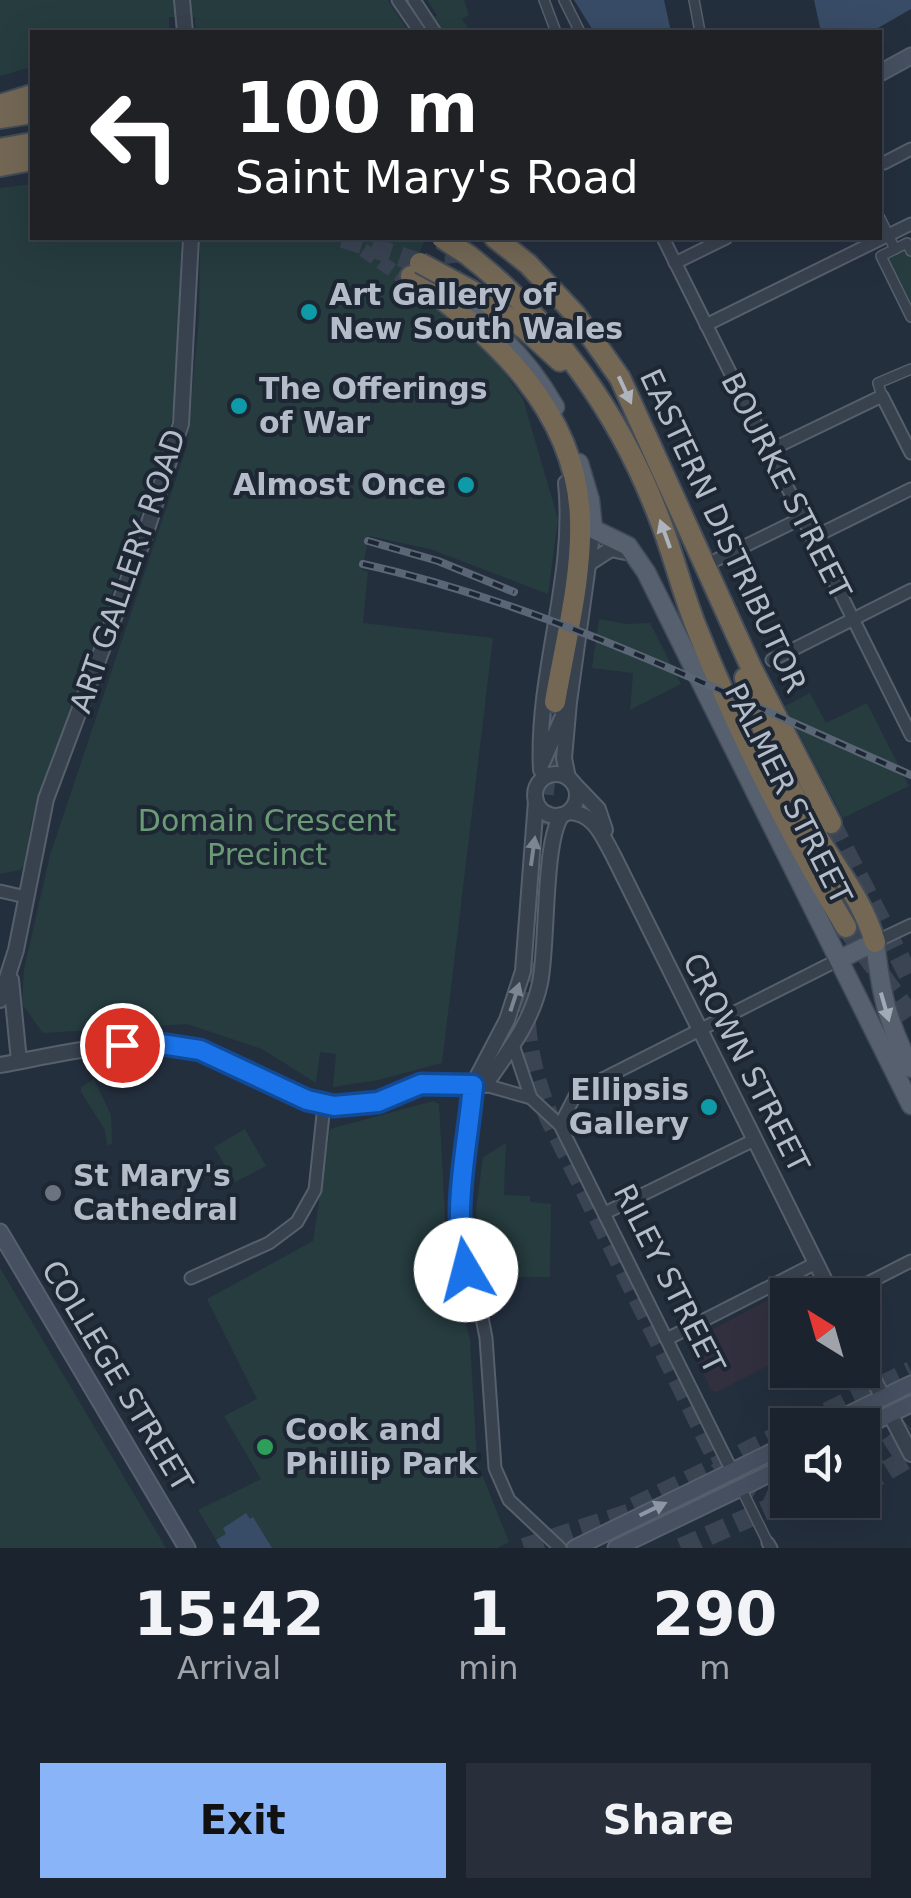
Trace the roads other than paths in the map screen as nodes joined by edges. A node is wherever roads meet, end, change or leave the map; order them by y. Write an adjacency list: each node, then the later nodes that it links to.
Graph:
1 (544, 0): 9 (street)
2 (564, 0): 10 (street)
3 (694, 0): 11 (street)
4 (186, 3): 6 (street)
5 (408, 4): 7 (street); 8 (street)
6 (186, 30)
7 (419, 30)
8 (434, 30)
9 (555, 30)
10 (579, 30)
11 (700, 30)
12 (911, 56): 13 (main road)
13 (882, 73)
14 (30, 97): 15 (highway)
15 (0, 105)
16 (30, 113): 17 (highway)
17 (0, 118)
18 (30, 143): 19 (highway)
19 (0, 149)
20 (911, 149): 24 (street)
21 (30, 160): 23 (highway)
22 (30, 161): 26 (street)
23 (0, 162)
24 (882, 164)
25 (30, 174): 26 (highway)
26 (0, 177)
27 (882, 222): 29 (street)
28 (911, 224): 29 (street)
29 (888, 235): 30 (street); 37 (street)
30 (882, 238)
31 (191, 240): 71 (street, ART GALLERY ROAD)
32 (445, 240): 47 (highway, EASTERN DISTRIBUTOR, bridge)
33 (498, 240): 59 (highway, EASTERN DISTRIBUTOR, one-way to 59)
34 (663, 240): 39 (street, BOURKE STREET)
35 (722, 240): 39 (street)
36 (878, 240): 44 (street)
37 (895, 249): 38 (street); 42 (street)
38 (911, 251)
39 (675, 263): 44 (street, BOURKE STREET)
40 (420, 273): 41 (highway, bridge); 61 (highway); 63 (street)
41 (467, 296): 47 (highway); 52 (main road)
42 (904, 305): 43 (street)
43 (911, 317)
44 (706, 325): 48 (street, BOURKE STREET)
45 (911, 370): 46 (street)
46 (882, 396): 48 (street); 49 (street)
47 (600, 402): 73 (highway, EASTERN DISTRIBUTOR, one-way to 47)
48 (768, 451): 51 (street, BOURKE STREET)
49 (911, 453)
50 (911, 488): 53 (street)
51 (802, 518): 53 (street, BOURKE STREET); 54 (street)
52 (593, 530): 55 (main road, PALMER STREET); 56 (street)
53 (812, 538): 58 (street, BOURKE STREET)
54 (716, 560)
55 (640, 561): 56 (street); 76 (main road, PALMER STREET)
56 (591, 562): 61 (street)
57 (911, 590): 58 (street)
58 (852, 618): 60 (street); 62 (street, BOURKE STREET)
59 (741, 646): 67 (highway, EASTERN DISTRIBUTOR); 75 (highway)
60 (772, 660)
61 (562, 702): 63 (street); 64 (street)
62 (911, 735)
63 (540, 776): 64 (street); 65 (street)
64 (569, 779): 66 (street); 68 (street, CROWN STREET)
65 (536, 801): 66 (street); 74 (street, one-way to 65)
66 (566, 813): 68 (street, CROWN STREET); 69 (street)
67 (831, 823)
68 (613, 855): 79 (street, CROWN STREET)
69 (550, 870): 74 (street); 80 (street)
70 (0, 891): 71 (street)
71 (26, 897): 77 (street, ART GALLERY ROAD)
72 (911, 924): 75 (street)
73 (846, 927)
74 (528, 936): 84 (street, one-way to 74)
75 (874, 942): 76 (main road); 83 (main road, one-way to 83)
76 (840, 958): 79 (street); 87 (main road, PALMER STREET)
77 (11, 974): 78 (street); 81 (street)
78 (0, 1000)
79 (699, 1029): 88 (street); 89 (street, CROWN STREET)
80 (513, 1045): 84 (street); 85 (street)
81 (19, 1061): 82 (street); 86 (street)
82 (0, 1064)
83 (911, 1068)
84 (479, 1085): 85 (street, RILEY STREET); 86 (street); 112 (street)
85 (531, 1098): 88 (street, RILEY STREET)
86 (324, 1105): 94 (street)
87 (911, 1105)
88 (560, 1125): 90 (street, RILEY STREET)
89 (754, 1140): 90 (street); 93 (street, CROWN STREET)
90 (605, 1213): 97 (street, RILEY STREET)
91 (0, 1232): 111 (main road, COLLEGE STREET)
92 (911, 1261): 96 (street)
93 (816, 1264): 95 (street, CROWN STREET); 97 (street)
94 (191, 1278)
95 (823, 1278)
96 (878, 1278)
97 (669, 1338): 107 (street, RILEY STREET)
98 (911, 1384): 100 (main road)
99 (877, 1388): 100 (street)
100 (882, 1398): 102 (main road); 103 (main road)
101 (911, 1404): 103 (main road)
102 (861, 1408)
103 (890, 1414): 104 (main road); 106 (street)
104 (880, 1419)
105 (770, 1452): 107 (main road)
106 (911, 1454)
107 (732, 1470): 109 (main road, RILEY STREET); 113 (main road, one-way to 107)
108 (770, 1474): 109 (main road)
109 (741, 1488): 110 (street, RILEY STREET); 114 (main road)
110 (770, 1546)
111 (187, 1548)
112 (560, 1548)
113 (574, 1548)
114 (616, 1548)

